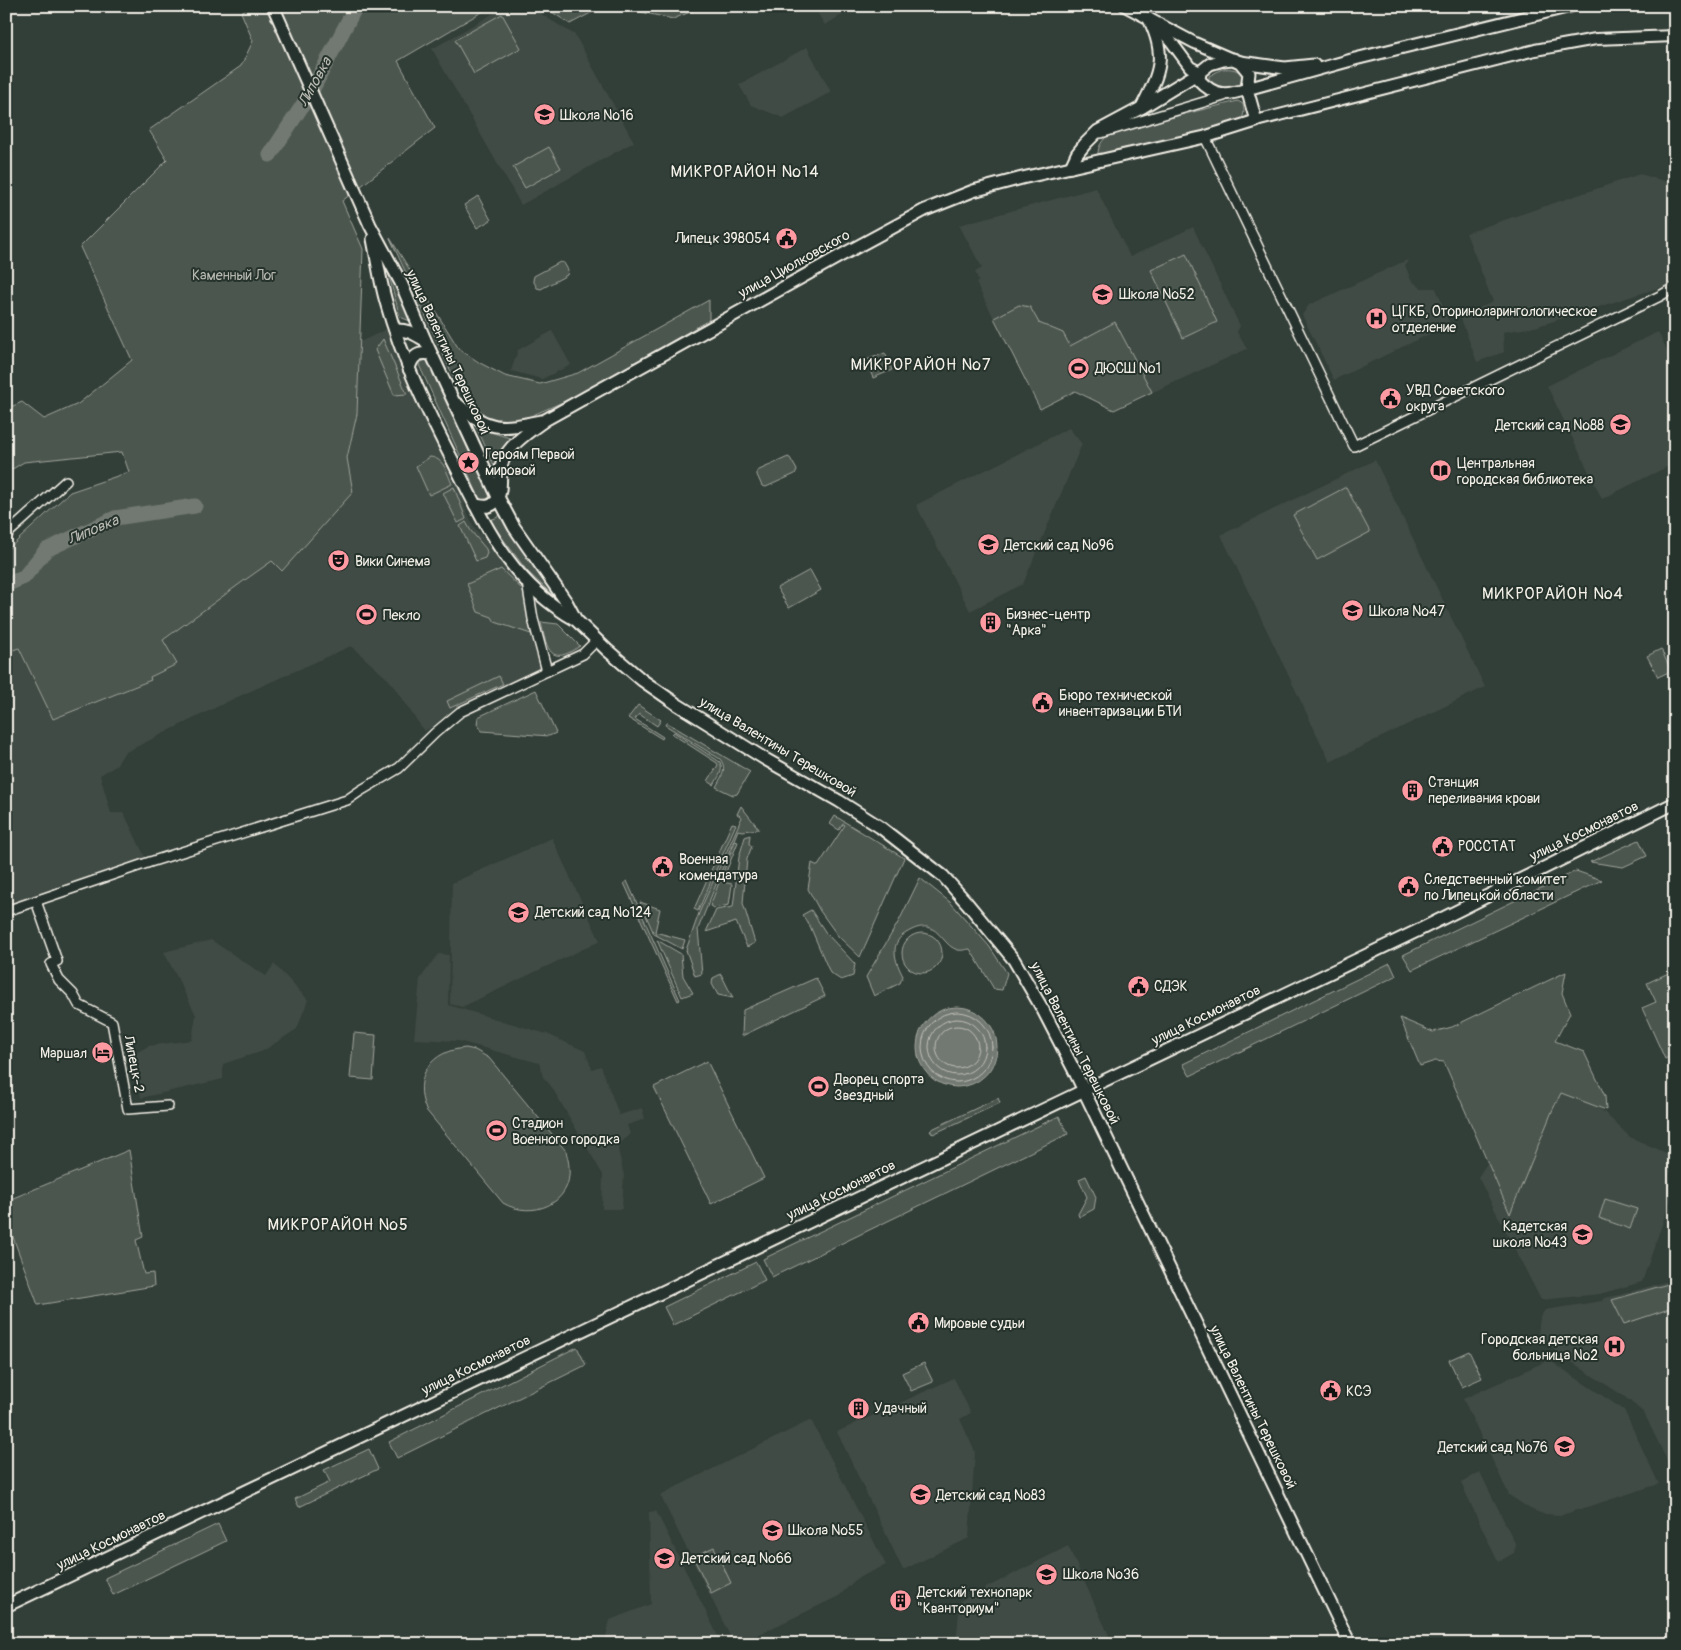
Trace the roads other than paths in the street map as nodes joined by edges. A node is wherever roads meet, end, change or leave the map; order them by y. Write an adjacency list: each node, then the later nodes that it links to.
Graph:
1 (273, 6): 16 (main road, улица Валентины Терешковой)
2 (1125, 6): 4 (street)
3 (1570, 6): 6 (main road)
4 (1149, 19): 7 (street); 8 (street); 11 (main road)
5 (1675, 36): 12 (street)
6 (1355, 59): 7 (main road); 9 (main road)
7 (1236, 61): 8 (main road); 9 (main road)
8 (1200, 72): 10 (main road); 11 (main road)
9 (1247, 89): 10 (main road); 12 (main road)
10 (1224, 96): 13 (street)
11 (1141, 108): 13 (main road)
12 (1256, 121): 14 (main road, улица Циолковского)
13 (1094, 136): 15 (main road)
14 (1205, 137): 15 (main road, улица Циолковского); 17 (street)
15 (1071, 167): 23 (main road, улица Циолковского)
16 (368, 220): 18 (main road, улица Валентины Терешковой); 19 (main road, улица Валентины Терешковой)
17 (1675, 287)
18 (395, 330): 19 (main road); 21 (main road, улица Валентины Терешковой)
19 (425, 340): 20 (main road, улица Валентины Терешковой)
20 (431, 354): 21 (main road); 22 (main road, улица Валентины Терешковой)
21 (409, 369): 26 (main road, улица Валентины Терешковой)
22 (454, 402): 23 (main road); 25 (main road, улица Валентины Терешковой)
23 (545, 420): 25 (main road)
24 (66, 481): 27 (street)
25 (498, 497): 26 (main road); 29 (main road, улица Валентины Терешковой)
26 (475, 505): 28 (main road, улица Валентины Терешковой)
27 (6, 535)
28 (527, 582): 29 (main road, улица Валентины Терешковой); 31 (street)
29 (576, 620): 30 (main road, улица Валентины Терешковой)
30 (596, 641): 32 (street); 37 (main road, улица Валентины Терешковой)
31 (543, 655): 32 (street); 33 (street)
32 (566, 662): 33 (street)
33 (547, 671): 35 (street)
34 (1675, 803): 37 (main road, улица Космонавтов)
35 (36, 901): 36 (street); 38 (street, Липецк-2)
36 (6, 911)
37 (1084, 1090): 39 (main road, улица Космонавтов); 42 (main road, улица Валентины Терешковой)
38 (168, 1106)
39 (19, 1600): 40 (main road, улица Космонавтов); 41 (main road, улица Космонавтов)
40 (6, 1606)
41 (6, 1614)
42 (1350, 1644)

